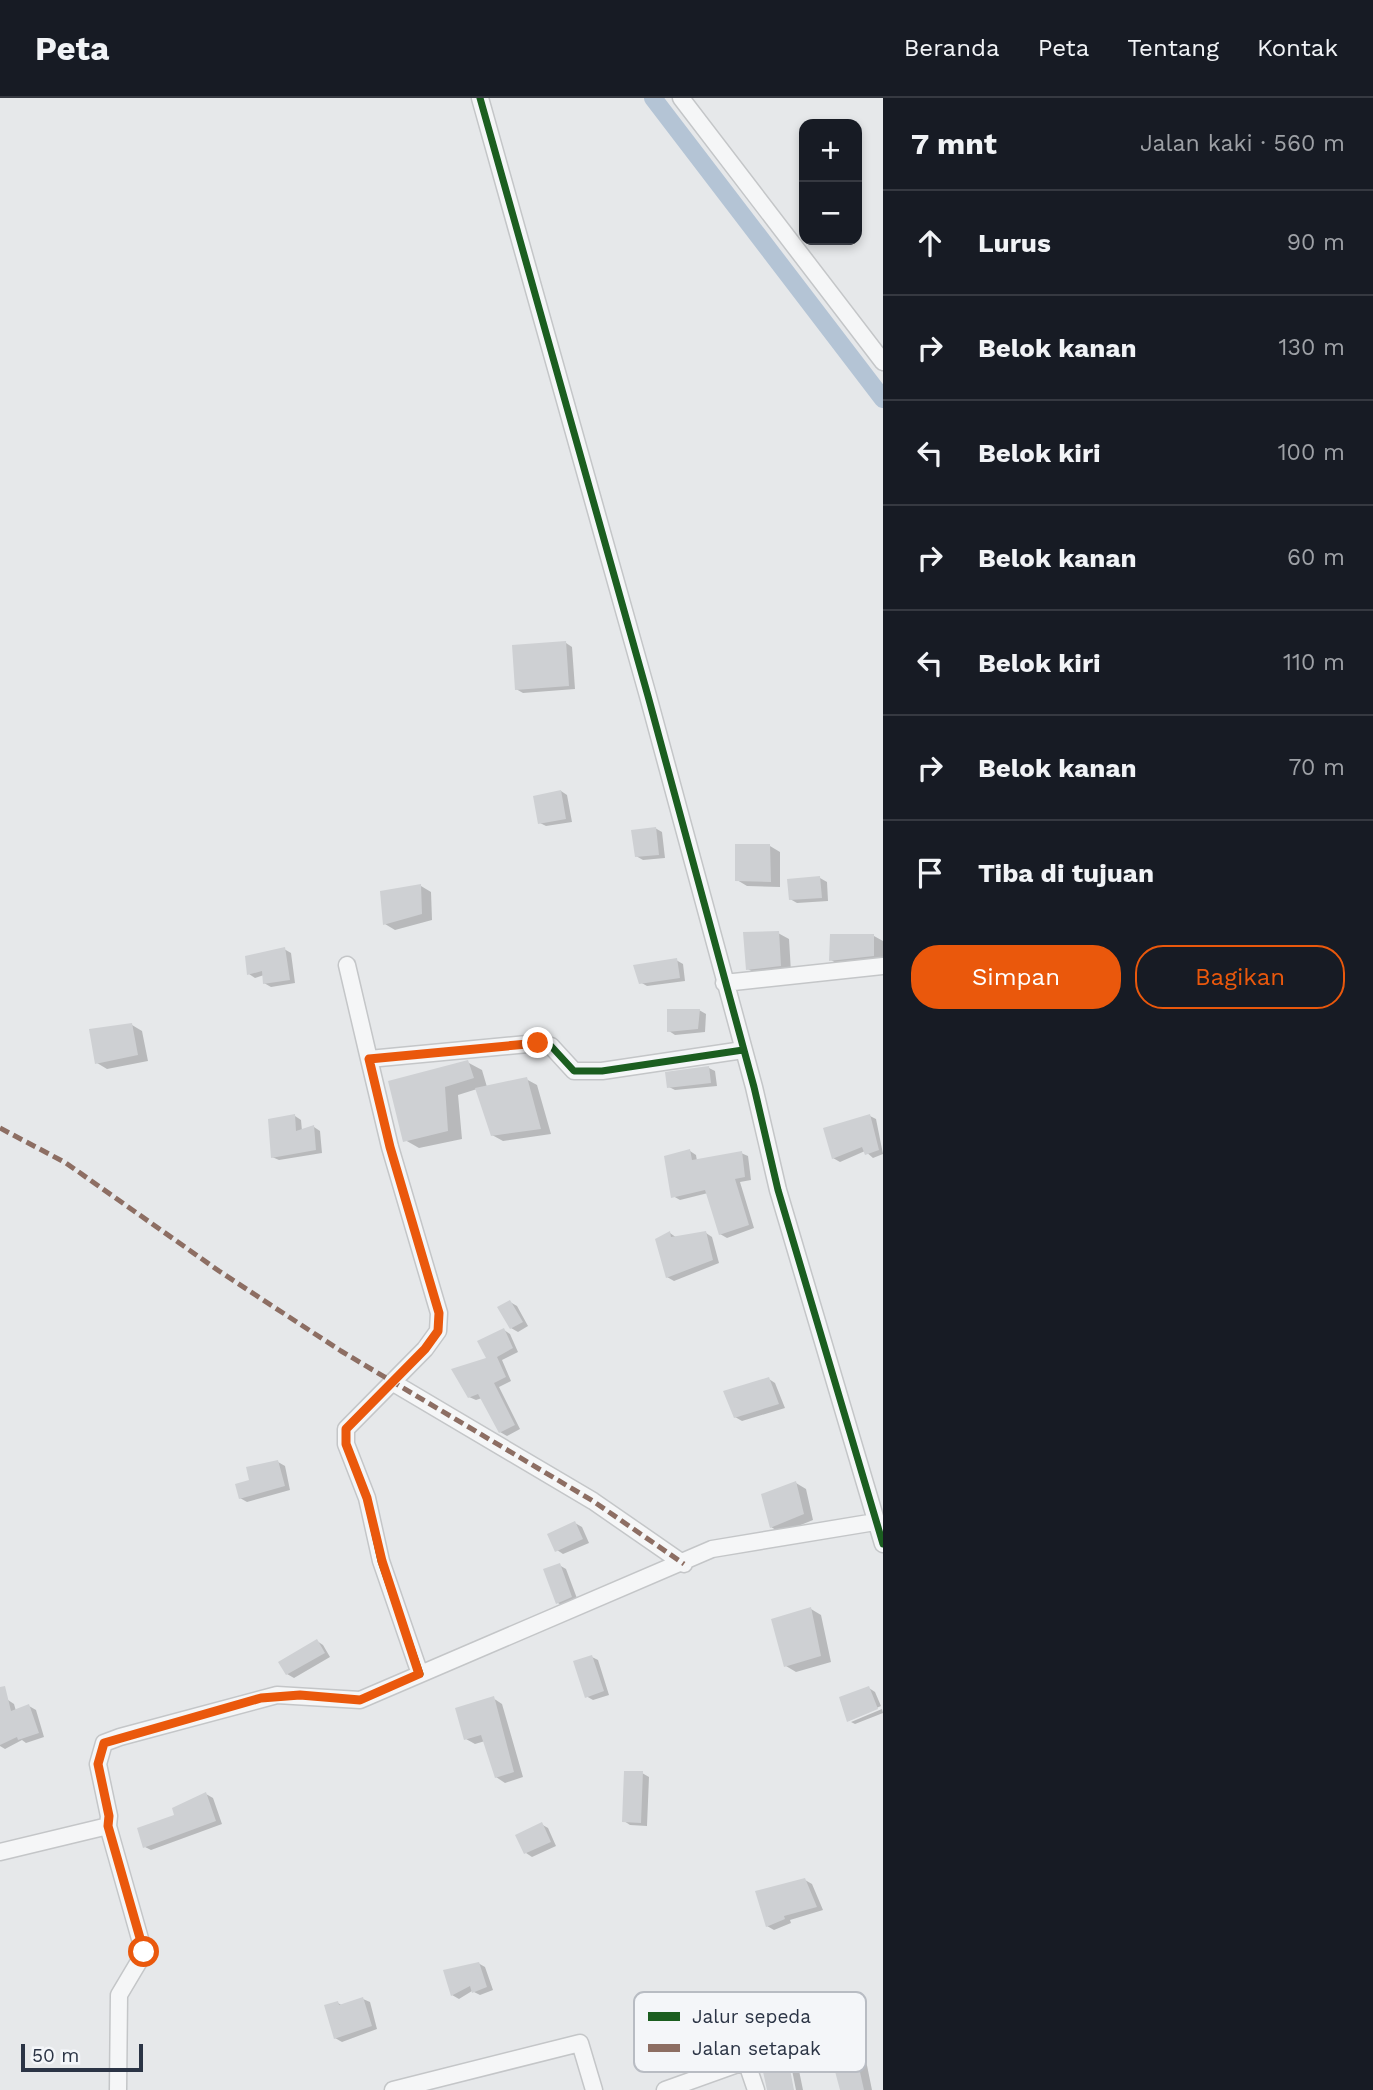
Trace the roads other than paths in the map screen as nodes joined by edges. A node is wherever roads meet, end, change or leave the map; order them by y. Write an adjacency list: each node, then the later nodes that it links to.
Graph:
1 (480, 98): 6 (street)
2 (681, 98): 3 (street)
3 (883, 362)
4 (347, 965): 8 (street)
5 (883, 966): 6 (street)
6 (723, 984): 7 (street)
7 (743, 1050): 8 (street); 10 (street)
8 (369, 1059): 9 (street)
9 (392, 1382): 12 (street); 13 (street)
10 (875, 1522): 11 (street); 12 (street)
11 (883, 1544)
12 (684, 1564): 13 (street)
13 (419, 1674): 14 (street)
14 (108, 1826): 15 (street); 18 (street)
15 (0, 1853)
16 (714, 2072): 21 (street)
17 (750, 2072): 22 (street)
18 (118, 2090)
19 (393, 2090): 20 (street)
20 (594, 2090)
21 (665, 2090)
22 (756, 2090)

